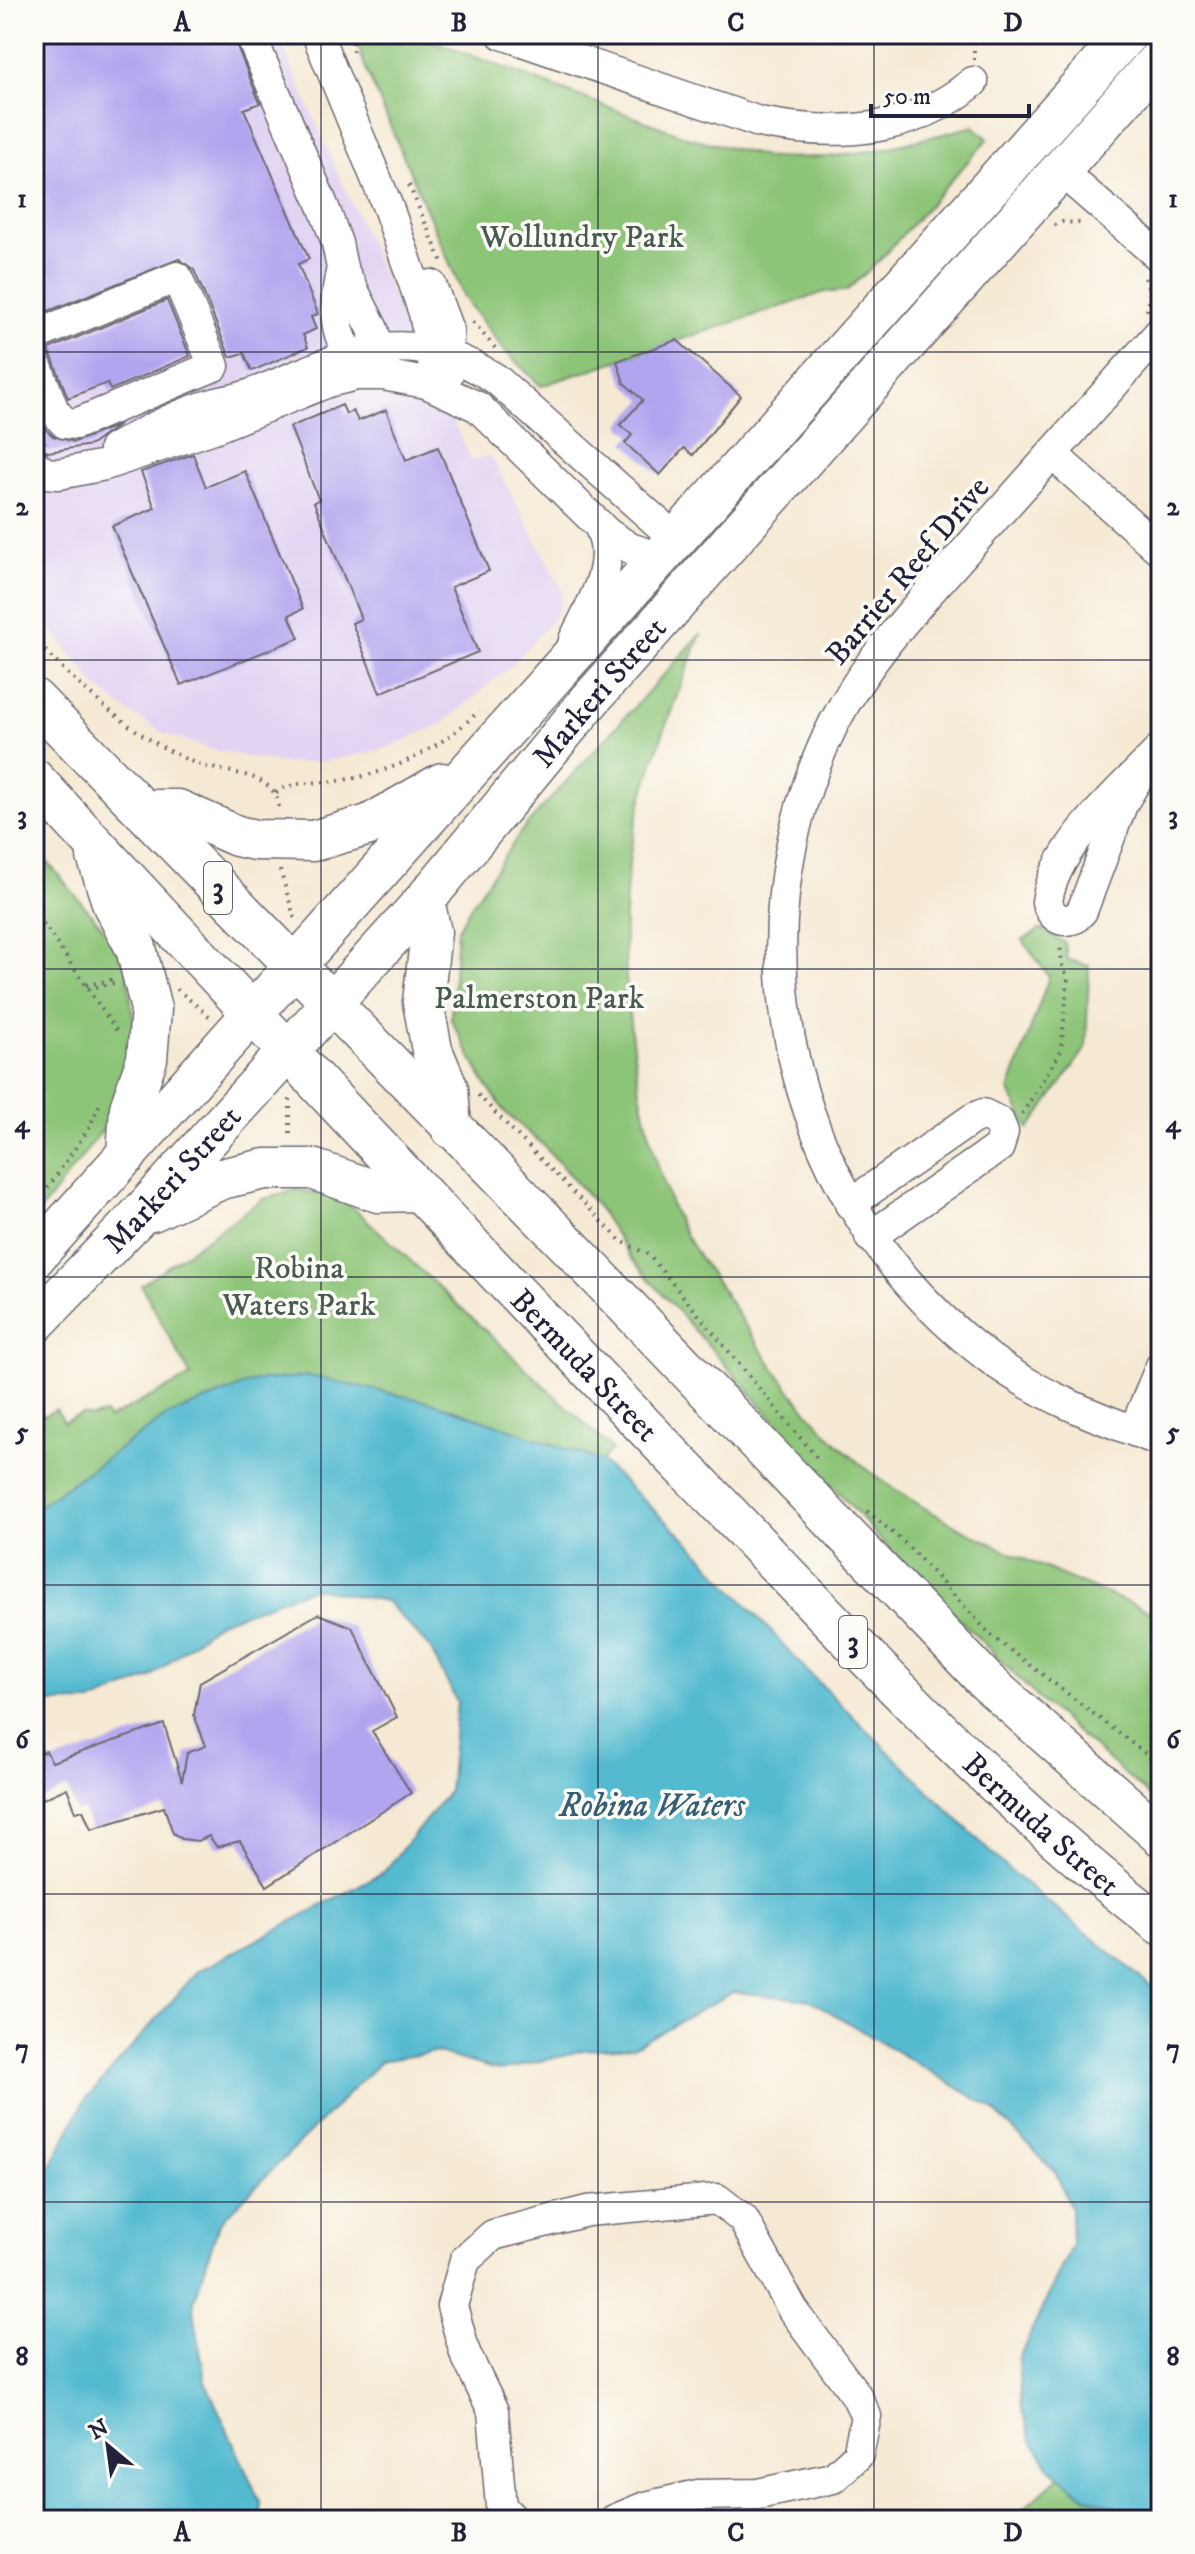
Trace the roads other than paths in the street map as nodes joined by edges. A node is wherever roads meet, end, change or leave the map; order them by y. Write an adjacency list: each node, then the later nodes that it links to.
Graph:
1 (250, 34): 13 (street)
2 (317, 34): 11 (street)
3 (502, 34): 6 (street)
4 (1127, 34): 22 (main road, Markeri Street)
5 (1161, 57): 7 (main road, Markeri Street)
6 (973, 82)
7 (1061, 171): 8 (street); 24 (main road, Markeri Street)
8 (1148, 263)
9 (1150, 327): 18 (street, Barrier Reef Drive)
10 (34, 336): 14 (street)
11 (439, 353): 13 (street); 16 (street); 17 (street)
12 (34, 359): 14 (street)
13 (369, 362): 15 (street); 16 (street); 20 (street)
14 (214, 366): 15 (street)
15 (269, 387): 20 (street)
16 (446, 390): 21 (street)
17 (578, 452): 21 (street); 22 (street)
18 (1052, 454): 23 (street); 41 (street, Barrier Reef Drive)
19 (34, 464): 20 (street)
20 (85, 468)
21 (588, 514): 22 (street); 25 (street)
22 (668, 548): 24 (main road); 25 (main road, Markeri Street)
23 (1161, 551)
24 (706, 566): 32 (main road, Markeri Street)
25 (557, 674): 28 (main road, Markeri Street)
26 (34, 699): 30 (main road, Bermuda Street / 3)
27 (1154, 756): 33 (street)
28 (467, 774): 30 (main road); 34 (main road, Markeri Street)
29 (34, 779): 31 (main road, Bermuda Street / 3)
30 (143, 810): 34 (main road, Bermuda Street / 3)
31 (92, 842): 36 (main road, Bermuda Street / 3); 39 (main road)
32 (424, 901): 35 (main road, Markeri Street); 38 (main road)
33 (1057, 917)
34 (296, 948): 35 (main road, Bermuda Street / 3); 36 (main road, Markeri Street)
35 (331, 1004): 37 (main road, Markeri Street); 38 (main road, Bermuda Street / 3)
36 (231, 1017): 37 (main road, Bermuda Street / 3); 39 (main road, Markeri Street)
37 (286, 1052): 40 (main road, Bermuda Street / 3); 42 (main road, Markeri Street)
38 (451, 1128): 48 (main road, Bermuda Street / 3)
39 (127, 1155): 44 (main road, Markeri Street)
40 (420, 1191): 42 (main road); 49 (main road, Bermuda Street / 3)
41 (850, 1204): 43 (street, Barrier Reef Drive); 43 (street)
42 (136, 1219): 45 (main road, Markeri Street)
43 (870, 1237): 47 (street, Barrier Reef Drive)
44 (34, 1258)
45 (34, 1324)
46 (1161, 1366): 47 (street)
47 (1148, 1436)
48 (1161, 1836)
49 (1161, 1925)
50 (672, 2511): 51 (street); 52 (street)
51 (514, 2520)
52 (614, 2520)

